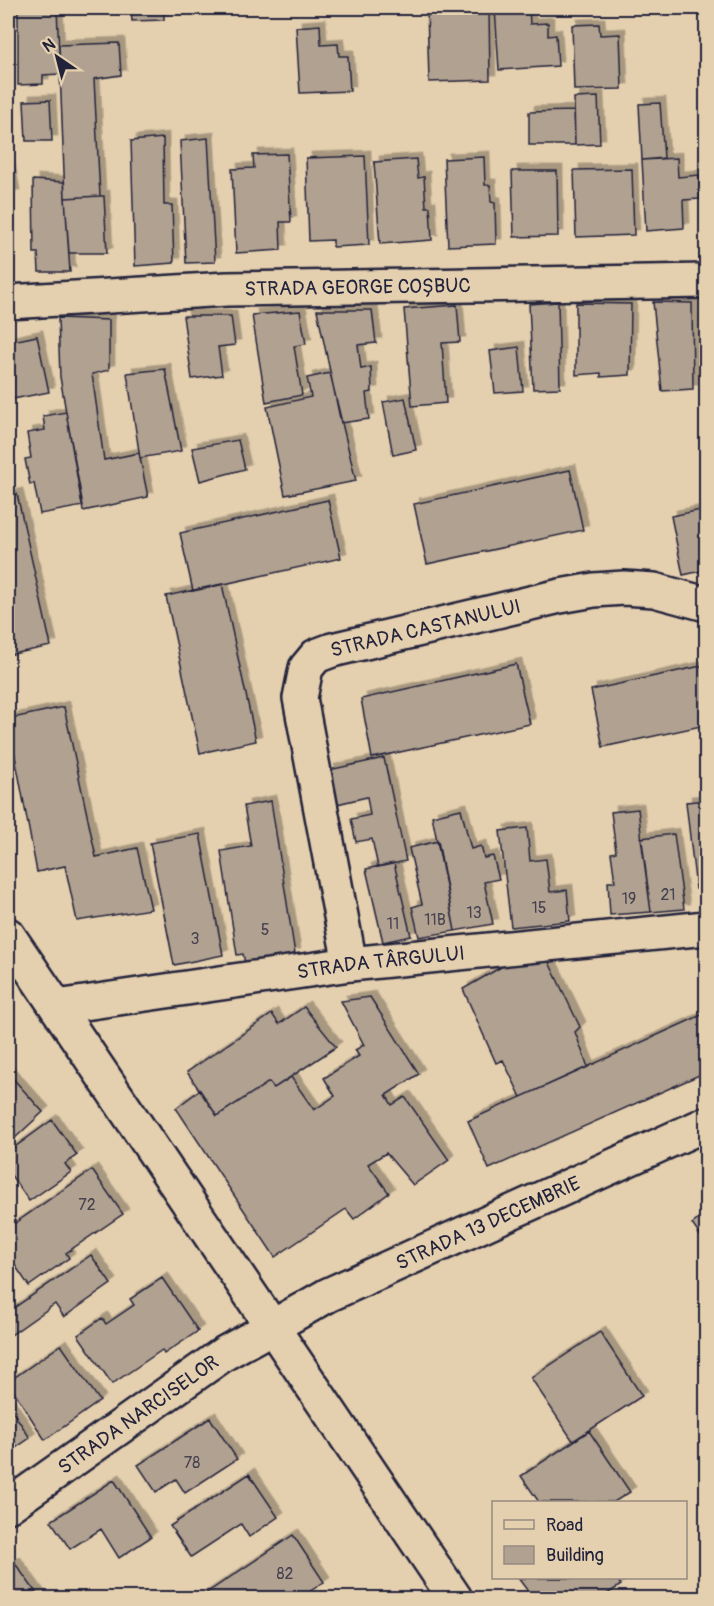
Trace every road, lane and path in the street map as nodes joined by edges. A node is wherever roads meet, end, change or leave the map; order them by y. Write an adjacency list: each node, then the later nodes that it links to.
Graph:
1 (706, 280): 2 (street, STRADA GEORGE COȘBUC)
2 (8, 302)
3 (706, 604): 6 (street, STRADA CASTANULUI)
4 (706, 928): 6 (street, STRADA TÂRGULUI)
5 (8, 935): 7 (street)
6 (350, 964): 7 (street, STRADA TÂRGULUI)
7 (57, 1007): 9 (street)
8 (706, 1124): 9 (street, STRADA 13 DECEMBRIE)
9 (272, 1327): 10 (street, STRADA NARCISELOR); 11 (street)
10 (8, 1506)
11 (455, 1599)

